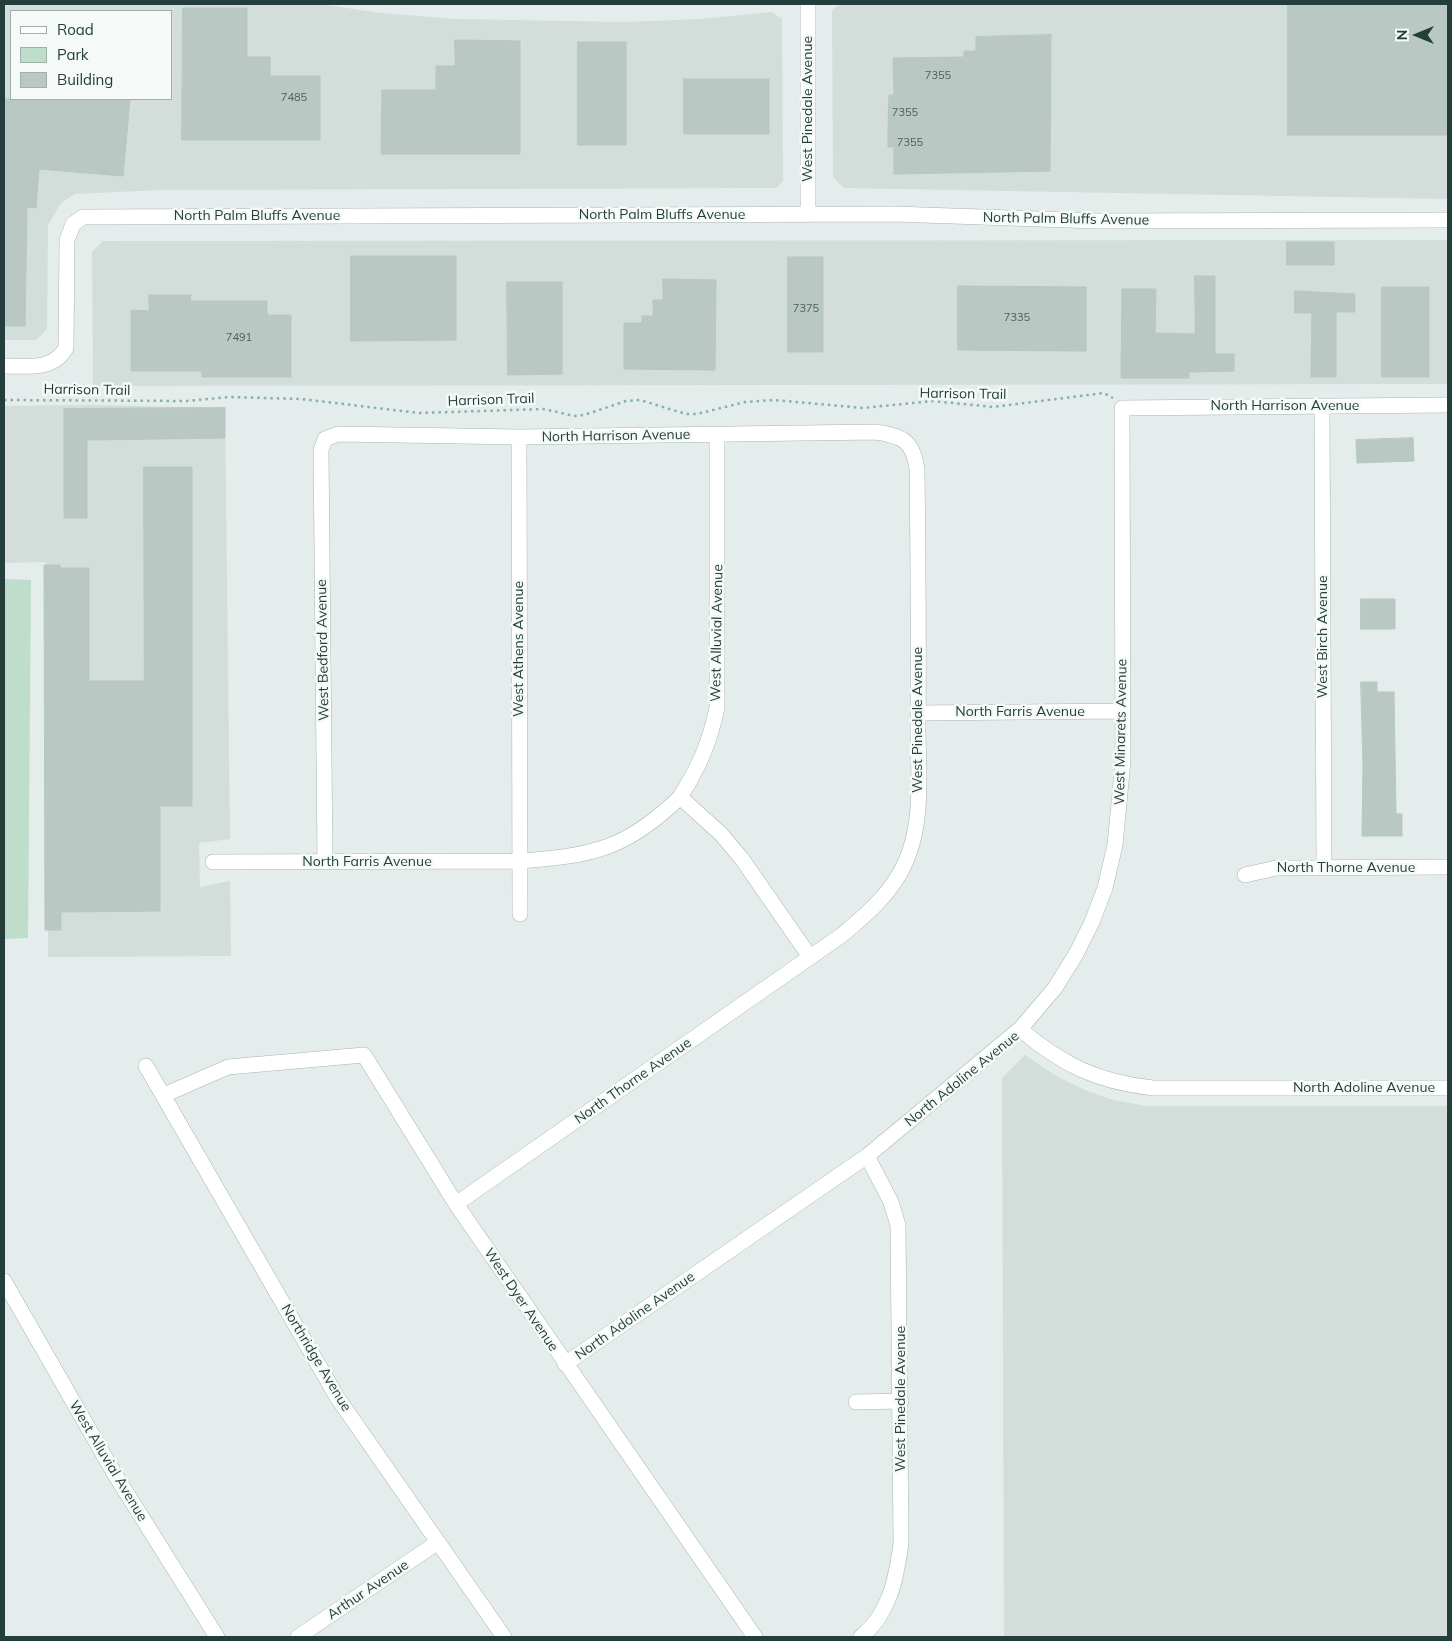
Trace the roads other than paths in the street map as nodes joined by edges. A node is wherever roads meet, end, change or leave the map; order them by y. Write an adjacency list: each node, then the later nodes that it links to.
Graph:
1 (808, 4): 2 (street, West Pinedale Avenue)
2 (808, 214): 3 (street, North Palm Bluffs Avenue); 4 (street, North Palm Bluffs Avenue)
3 (1448, 220)
4 (4, 366)
5 (1119, 405): 6 (street, North Harrison Avenue); 12 (street, West Minarets Avenue)
6 (1322, 406): 7 (street, North Harrison Avenue); 19 (street, West Birch Avenue)
7 (1448, 406)
8 (717, 435): 9 (street, North Harrison Avenue); 11 (street, North Harrison Avenue); 14 (street, West Alluvial Avenue)
9 (519, 437): 10 (street, North Harrison Avenue); 15 (street, West Athens Avenue)
10 (325, 439): 17 (street, West Bedford Avenue)
11 (906, 441): 13 (street, West Pinedale Avenue)
12 (1122, 711): 13 (street, North Farris Avenue); 23 (street, West Minarets Avenue)
13 (918, 713): 22 (street, West Pinedale Avenue)
14 (680, 797): 15 (street, North Farris Avenue); 22 (street)
15 (520, 861): 17 (street, North Farris Avenue); 21 (street)
16 (213, 862): 17 (street, North Farris Avenue)
17 (325, 862)
18 (1448, 867): 19 (street, North Thorne Avenue)
19 (1324, 868): 20 (street, North Thorne Avenue)
20 (1245, 875)
21 (520, 914)
22 (810, 957): 28 (street, North Thorne Avenue)
23 (1020, 1029): 25 (street, North Adoline Avenue); 27 (street, North Adoline Avenue)
24 (146, 1066): 26 (street, Northridge Avenue)
25 (1448, 1088)
26 (164, 1095): 28 (street, West Dyer Avenue); 33 (street, Northridge Avenue)
27 (867, 1156): 30 (street, North Adoline Avenue); 31 (street, West Pinedale Avenue)
28 (456, 1204): 30 (street, West Dyer Avenue)
29 (4, 1282): 34 (street, West Alluvial Avenue)
30 (565, 1364): 37 (street, West Dyer Avenue)
31 (901, 1401): 32 (street); 38 (street, West Pinedale Avenue)
32 (856, 1402)
33 (438, 1542): 35 (street, Arthur Avenue); 36 (street, Northridge Avenue)
34 (217, 1637)
35 (298, 1637)
36 (504, 1637)
37 (755, 1637)
38 (861, 1637)

